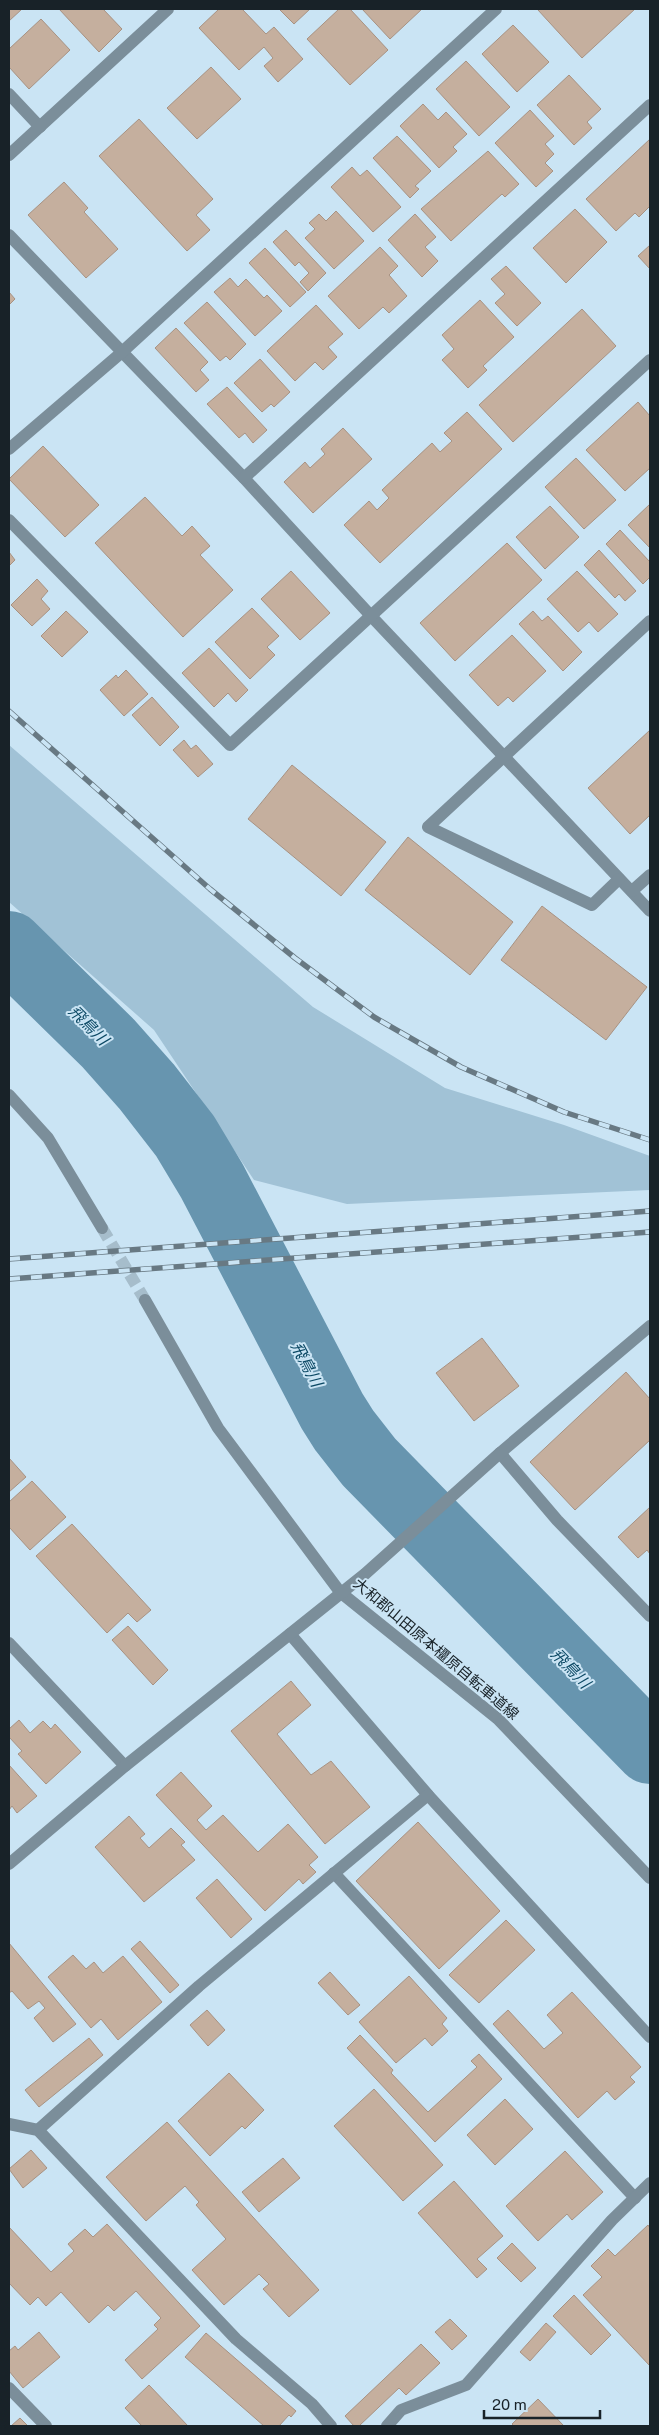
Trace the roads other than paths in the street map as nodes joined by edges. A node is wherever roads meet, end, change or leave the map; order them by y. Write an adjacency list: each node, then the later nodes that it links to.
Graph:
1 (168, 9): 5 (street)
2 (496, 9): 8 (street)
3 (9, 94): 5 (street)
4 (650, 105): 11 (street)
5 (40, 127): 6 (street)
6 (9, 154)
7 (9, 235): 8 (street)
8 (121, 353): 10 (street); 11 (street)
9 (650, 360): 13 (street)
10 (9, 449)
11 (244, 478): 13 (street)
12 (9, 520): 13 (street)
13 (372, 617): 15 (street)
14 (650, 621): 15 (street)
15 (505, 756): 17 (street); 17 (street)
16 (650, 875): 18 (street)
17 (619, 879): 18 (street)
18 (632, 891): 19 (street)
19 (650, 911)
20 (9, 1096): 21 (street)
21 (102, 1228)
22 (145, 1300): 25 (street, 大和郡山田原本橿原自転車道線)
23 (650, 1326): 24 (street)
24 (500, 1453): 25 (street); 26 (street)
25 (340, 1592): 27 (street); 33 (street, 大和郡山田原本橿原自転車道線)
26 (650, 1616)
27 (290, 1634): 29 (street); 30 (street)
28 (9, 1643): 29 (street)
29 (125, 1766): 31 (street)
30 (428, 1795): 32 (street); 34 (street)
31 (9, 1864)
32 (334, 1873): 36 (street); 38 (street)
33 (650, 1878)
34 (650, 2037)
35 (9, 2124): 36 (street)
36 (38, 2130): 41 (street)
37 (650, 2183): 38 (street)
38 (635, 2198): 42 (street)
39 (9, 2388): 40 (street)
40 (46, 2426)
41 (331, 2426)
42 (387, 2426)

